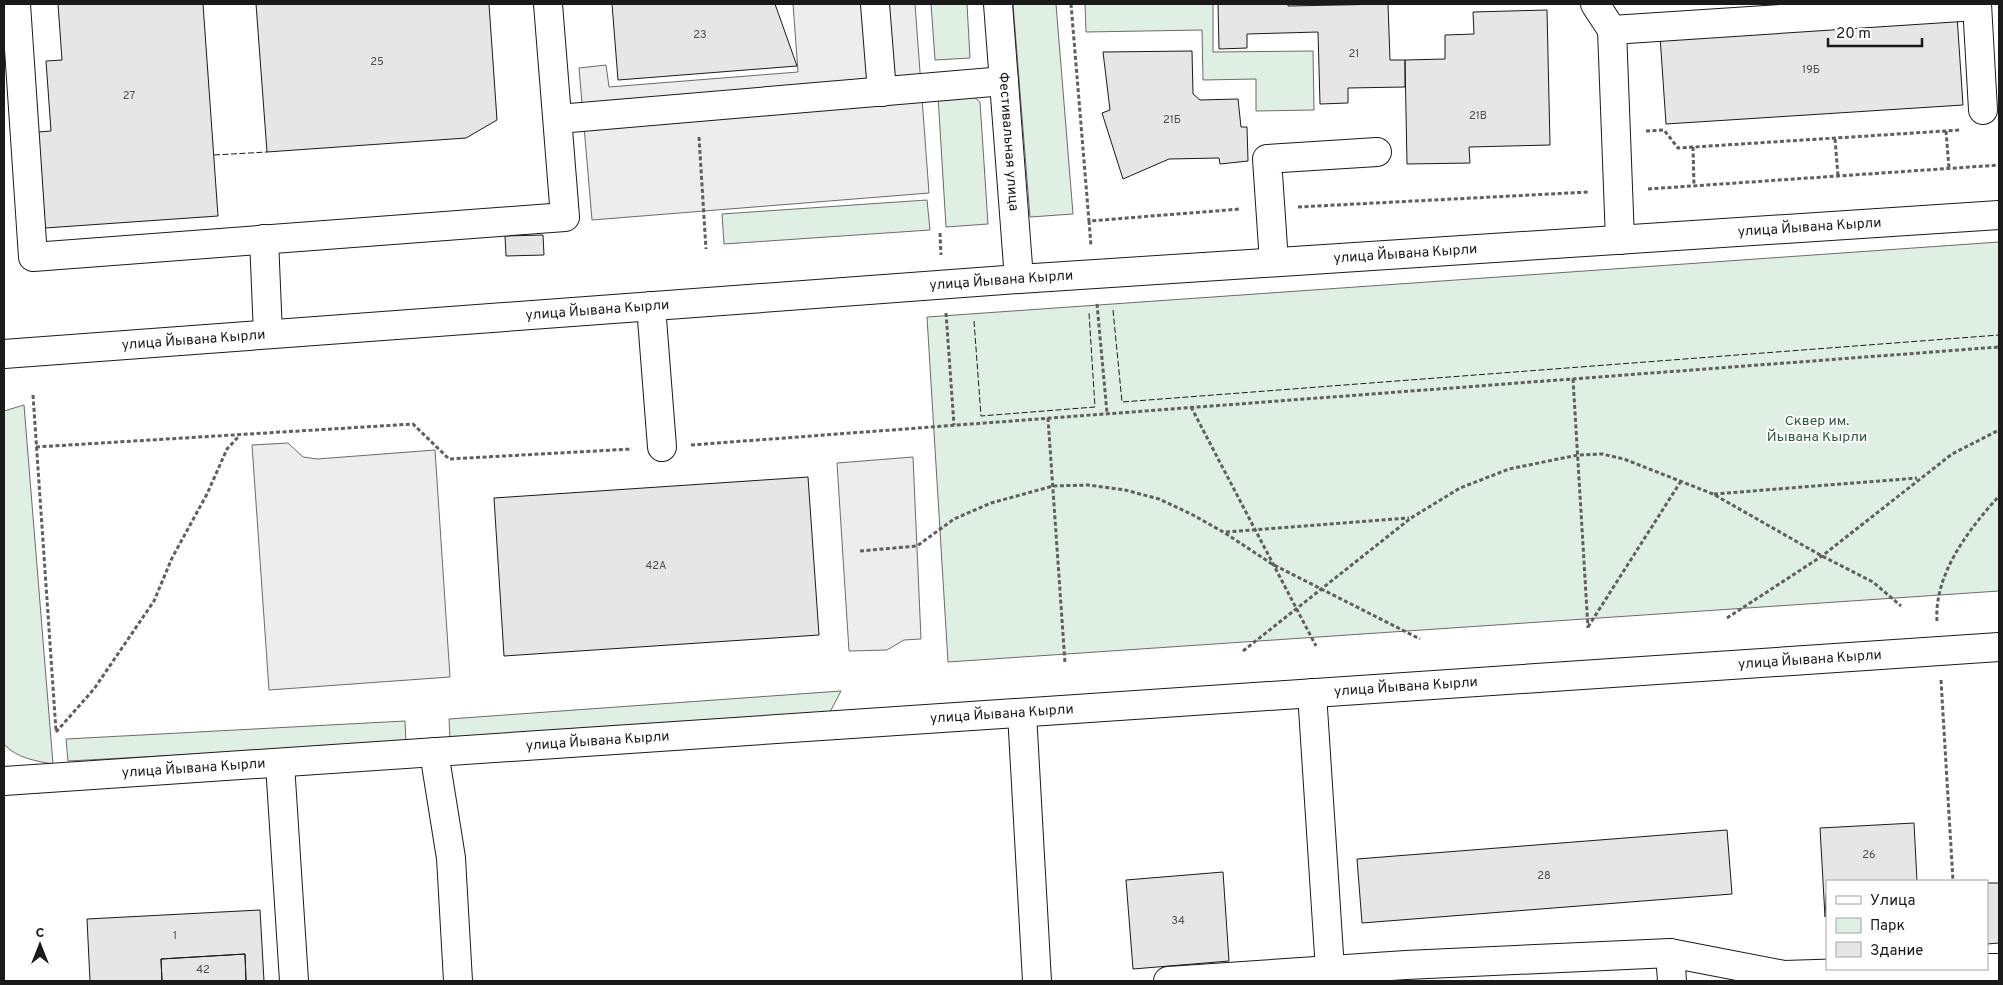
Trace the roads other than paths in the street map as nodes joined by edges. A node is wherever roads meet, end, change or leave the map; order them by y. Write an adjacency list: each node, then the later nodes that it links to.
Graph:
1 (16, 4): 14 (main road)
2 (548, 4): 11 (main road)
3 (875, 4): 9 (main road)
4 (998, 4): 8 (main road, Фестивальная улица)
5 (1595, 4): 7 (main road)
6 (1977, 5): 7 (main road); 10 (main road)
7 (1612, 30): 15 (main road)
8 (1004, 81): 9 (main road); 17 (main road, Фестивальная улица)
9 (882, 92): 11 (main road)
10 (1983, 110)
11 (558, 119): 14 (main road)
12 (1377, 152): 16 (main road)
13 (1999, 215): 15 (main road, улица Йывана Кырли)
14 (264, 239): 19 (main road)
15 (1620, 240): 16 (main road, улица Йывана Кырли)
16 (1274, 262): 17 (main road, улица Йывана Кырли)
17 (1019, 279): 18 (main road, улица Йывана Кырли)
18 (651, 306): 19 (main road, улица Йывана Кырли); 21 (main road)
19 (268, 334): 20 (main road, улица Йывана Кырли)
20 (4, 354)
21 (662, 447)
22 (1999, 647): 23 (main road, улица Йывана Кырли)
23 (1312, 693): 24 (main road, улица Йывана Кырли); 29 (main road)
24 (1022, 713): 25 (main road, улица Йывана Кырли); 34 (main road)
25 (434, 752): 26 (main road, улица Йывана Кырли); 33 (main road)
26 (280, 764): 27 (main road, улица Йывана Кырли); 32 (main road)
27 (4, 781)
28 (1670, 953): 30 (main road); 31 (main road); 36 (main road)
29 (1330, 970): 31 (main road); 35 (main road)
30 (1942, 970)
31 (1406, 973)
32 (294, 981)
33 (458, 981)
34 (1037, 981)
35 (1168, 981)
36 (1672, 981)

